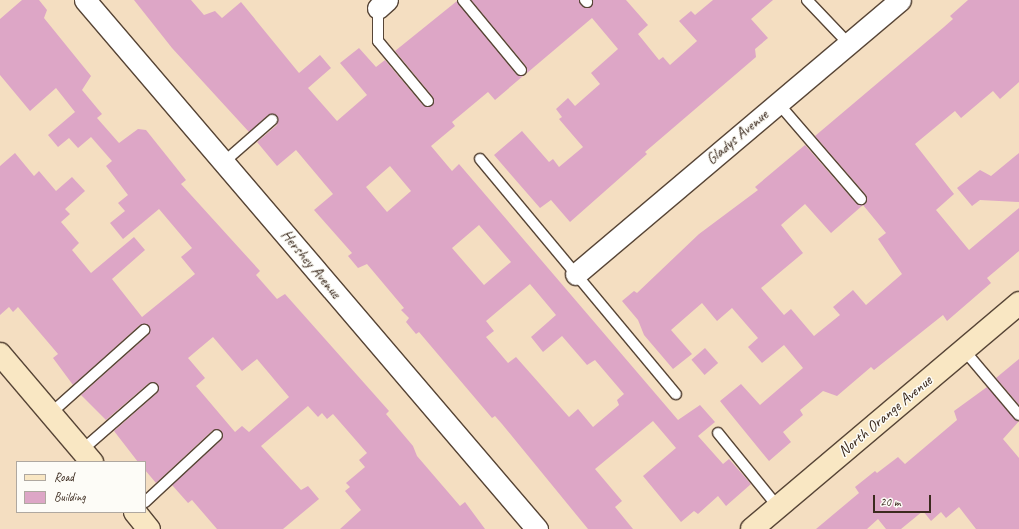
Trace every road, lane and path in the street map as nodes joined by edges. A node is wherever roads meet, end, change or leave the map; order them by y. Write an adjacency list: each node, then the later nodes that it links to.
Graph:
1 (85, 0): 12 (street, Hershey Avenue)
2 (463, 0): 7 (lane)
3 (807, 0): 6 (lane)
4 (900, 0): 6 (street, Gladys Avenue)
5 (382, 4): 8 (lane)
6 (848, 43): 9 (street, Gladys Avenue)
7 (521, 70)
8 (428, 101)
9 (778, 103): 13 (lane); 14 (street, Gladys Avenue)
10 (272, 120): 12 (lane)
11 (480, 160): 14 (lane)
12 (224, 162): 31 (street, Hershey Avenue)
13 (861, 199)
14 (576, 274): 20 (lane)
15 (1019, 303): 17 (street, North Orange Avenue)
16 (144, 330): 21 (lane)
17 (964, 350): 22 (lane); 27 (street, North Orange Avenue)
18 (0, 354): 21 (street)
19 (153, 388): 25 (lane)
20 (676, 394)
21 (51, 413): 25 (street)
22 (1019, 415)
23 (718, 433): 27 (lane)
24 (217, 436): 26 (lane)
25 (87, 456)
26 (146, 501)
27 (778, 507): 29 (street, North Orange Avenue)
28 (136, 513): 30 (street)
29 (755, 528)
30 (149, 529)
31 (537, 529)

